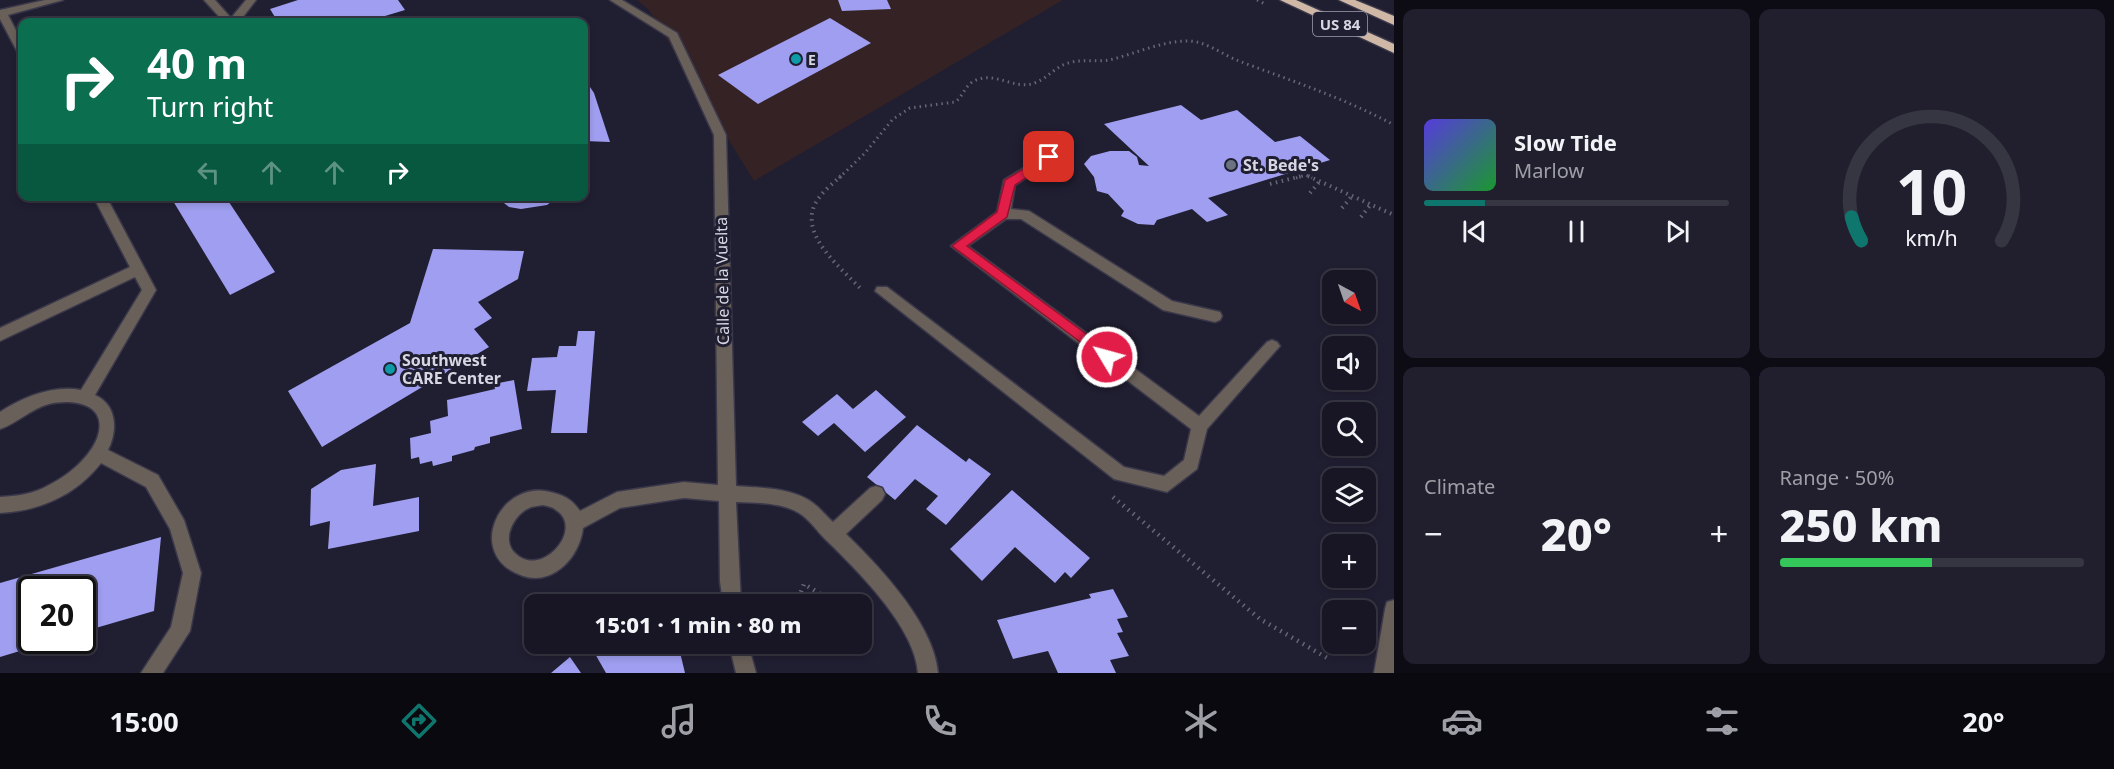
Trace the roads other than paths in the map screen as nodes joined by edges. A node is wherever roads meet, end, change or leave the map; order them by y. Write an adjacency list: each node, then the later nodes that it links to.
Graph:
1 (58, 0): 7 (street)
2 (209, 0): 8 (street)
3 (251, 0): 9 (street)
4 (615, 0): 25 (street, Calle de la Vuelta)
5 (1286, 0): 12 (highway, US 84)
6 (1345, 0): 10 (highway, US 84)
7 (1, 13): 11 (street)
8 (228, 18)
9 (235, 18)
10 (1394, 21)
11 (18, 44)
12 (1394, 49)
13 (1068, 145): 15 (street)
14 (102, 201): 16 (street)
15 (1003, 214): 18 (street); 23 (street)
16 (138, 270): 19 (street); 21 (street)
17 (882, 291): 23 (street)
18 (1215, 316)
19 (0, 335)
20 (1272, 346): 23 (street)
21 (86, 397): 22 (street); 24 (street)
22 (0, 422)
23 (1200, 426)
24 (98, 453): 27 (street); 33 (street)
25 (727, 492): 28 (street); 29 (street); 30 (street, Calle de la Vuelta)
26 (876, 494): 29 (street)
27 (0, 505)
28 (575, 523): 28 (street)
29 (833, 534): 35 (street)
30 (731, 594)
31 (1394, 609): 36 (street)
32 (741, 654): 34 (street)
33 (151, 673)
34 (746, 673)
35 (928, 673)
36 (1384, 673)

